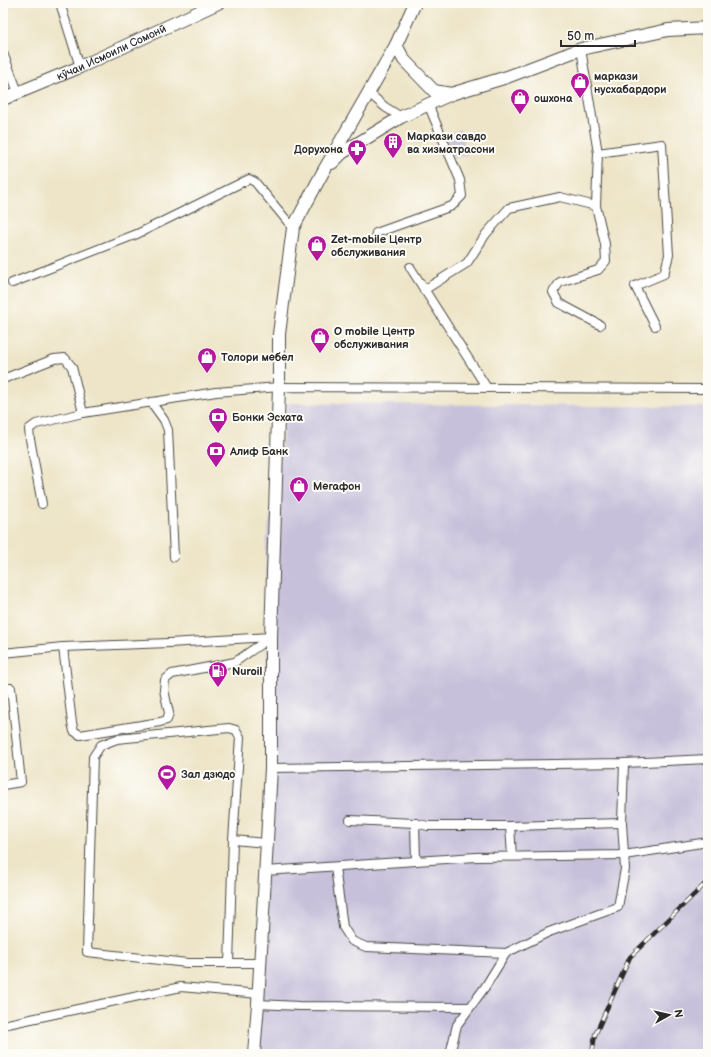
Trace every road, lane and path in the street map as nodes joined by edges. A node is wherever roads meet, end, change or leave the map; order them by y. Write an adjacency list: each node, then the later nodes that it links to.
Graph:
1 (60, 3): 8 (street)
2 (218, 3): 8 (main road, кӯчаи Исмоили Сомонӣ)
3 (415, 3): 5 (main road)
4 (708, 28): 6 (main road)
5 (396, 45): 10 (main road); 11 (main road)
6 (581, 49): 11 (main road); 15 (street)
7 (3, 53): 9 (street)
8 (80, 66): 9 (main road, кӯчаи Исмоили Сомонӣ)
9 (18, 92): 12 (main road, кӯчаи Исмоили Сомонӣ)
10 (369, 93): 14 (street); 16 (main road)
11 (451, 94): 13 (main road)
12 (3, 99)
13 (428, 104): 14 (main road); 19 (street)
14 (400, 116): 16 (main road)
15 (598, 153): 17 (street); 24 (street)
16 (323, 172): 18 (main road)
17 (596, 206): 22 (street); 23 (street)
18 (294, 228): 21 (street); 26 (main road)
19 (376, 233)
20 (410, 267): 22 (street)
21 (12, 283)
22 (424, 290): 27 (street)
23 (600, 325)
24 (655, 326)
25 (3, 379): 30 (street)
26 (279, 387): 27 (street); 29 (street); 33 (main road)
27 (487, 388): 28 (street)
28 (708, 389)
29 (151, 402): 30 (street); 32 (street)
30 (83, 413): 31 (street)
31 (42, 504)
32 (174, 558)
33 (271, 637): 34 (street); 34 (street); 39 (main road)
34 (63, 646): 35 (street)
35 (3, 652)
36 (3, 689): 40 (street)
37 (708, 759): 38 (street)
38 (624, 763): 39 (street); 43 (street)
39 (271, 768): 47 (main road)
40 (3, 785)
41 (350, 820): 42 (street)
42 (415, 823): 44 (street); 50 (street)
43 (622, 823): 44 (street); 48 (street)
44 (510, 826): 49 (street)
45 (233, 840): 47 (street); 54 (street); 54 (street)
46 (708, 842): 48 (street)
47 (267, 843): 52 (main road)
48 (624, 855): 49 (street); 53 (street)
49 (512, 856): 50 (street)
50 (416, 861): 51 (street)
51 (335, 867): 52 (street); 53 (street)
52 (265, 871): 55 (main road)
53 (506, 953): 57 (street)
54 (228, 963): 55 (street)
55 (260, 963): 56 (main road)
56 (258, 999): 57 (street); 58 (street); 59 (main road)
57 (470, 1007): 60 (street)
58 (3, 1025)
59 (254, 1054)
60 (450, 1054)

